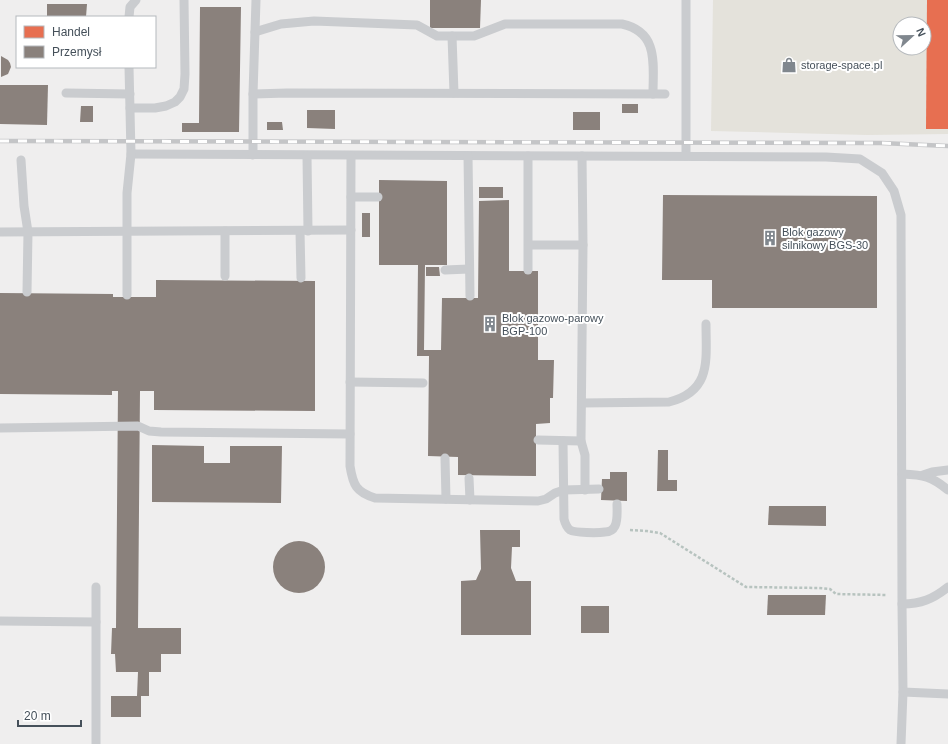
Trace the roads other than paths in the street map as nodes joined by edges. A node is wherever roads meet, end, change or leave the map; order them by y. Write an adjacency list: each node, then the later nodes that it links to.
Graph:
1 (136, 0): 5 (lane)
2 (184, 0): 15 (lane)
3 (256, 0): 6 (lane)
4 (686, 0): 23 (lane)
5 (129, 16)
6 (256, 32): 7 (lane); 12 (lane)
7 (452, 36): 10 (lane); 13 (lane)
8 (129, 68): 11 (lane)
9 (66, 93): 11 (lane)
10 (454, 93): 12 (lane); 13 (lane)
11 (130, 94): 15 (lane)
12 (253, 94): 17 (lane)
13 (653, 94): 14 (lane)
14 (665, 94)
15 (130, 108): 16 (lane)
16 (131, 154): 17 (lane); 28 (lane)
17 (253, 154): 18 (lane)
18 (307, 156): 19 (lane); 30 (lane)
19 (351, 156): 20 (lane); 25 (lane)
20 (468, 156): 21 (lane); 35 (lane)
21 (528, 156): 22 (lane); 33 (lane)
22 (582, 156): 23 (lane); 34 (lane)
23 (686, 156): 54 (lane)
24 (22, 160): 32 (lane)
25 (351, 197): 26 (lane); 27 (lane)
26 (378, 197)
27 (351, 230): 30 (lane); 44 (lane)
28 (128, 231): 29 (lane); 32 (lane); 41 (lane)
29 (225, 231): 30 (lane); 38 (lane)
30 (304, 231): 39 (lane)
31 (0, 232): 32 (lane)
32 (28, 232): 40 (lane)
33 (529, 245): 34 (lane); 37 (lane)
34 (583, 245): 46 (lane)
35 (469, 269): 36 (lane); 42 (lane)
36 (445, 270)
37 (528, 270)
38 (225, 276)
39 (301, 278)
40 (27, 292)
41 (128, 295)
42 (470, 296)
43 (706, 324): 46 (lane)
44 (350, 382): 45 (lane); 48 (lane)
45 (423, 383)
46 (582, 403): 51 (lane)
47 (0, 428): 48 (lane)
48 (350, 434): 61 (lane)
49 (538, 440): 50 (lane)
50 (563, 441): 51 (lane); 58 (lane)
51 (581, 441): 59 (lane)
52 (445, 458): 61 (lane)
53 (948, 470): 55 (lane)
54 (902, 474): 55 (lane); 66 (lane)
55 (923, 475): 60 (lane)
56 (469, 478): 62 (lane)
57 (599, 489): 59 (lane)
58 (564, 490): 59 (lane); 62 (lane); 63 (lane)
59 (585, 490)
60 (948, 490)
61 (446, 499): 62 (lane)
62 (470, 500)
63 (617, 504)
64 (96, 587): 68 (lane)
65 (948, 587): 66 (lane)
66 (902, 600): 69 (lane)
67 (0, 621): 68 (lane)
68 (96, 622): 71 (lane)
69 (903, 692): 70 (lane); 72 (lane)
70 (948, 694)
71 (96, 744)
72 (901, 744)

